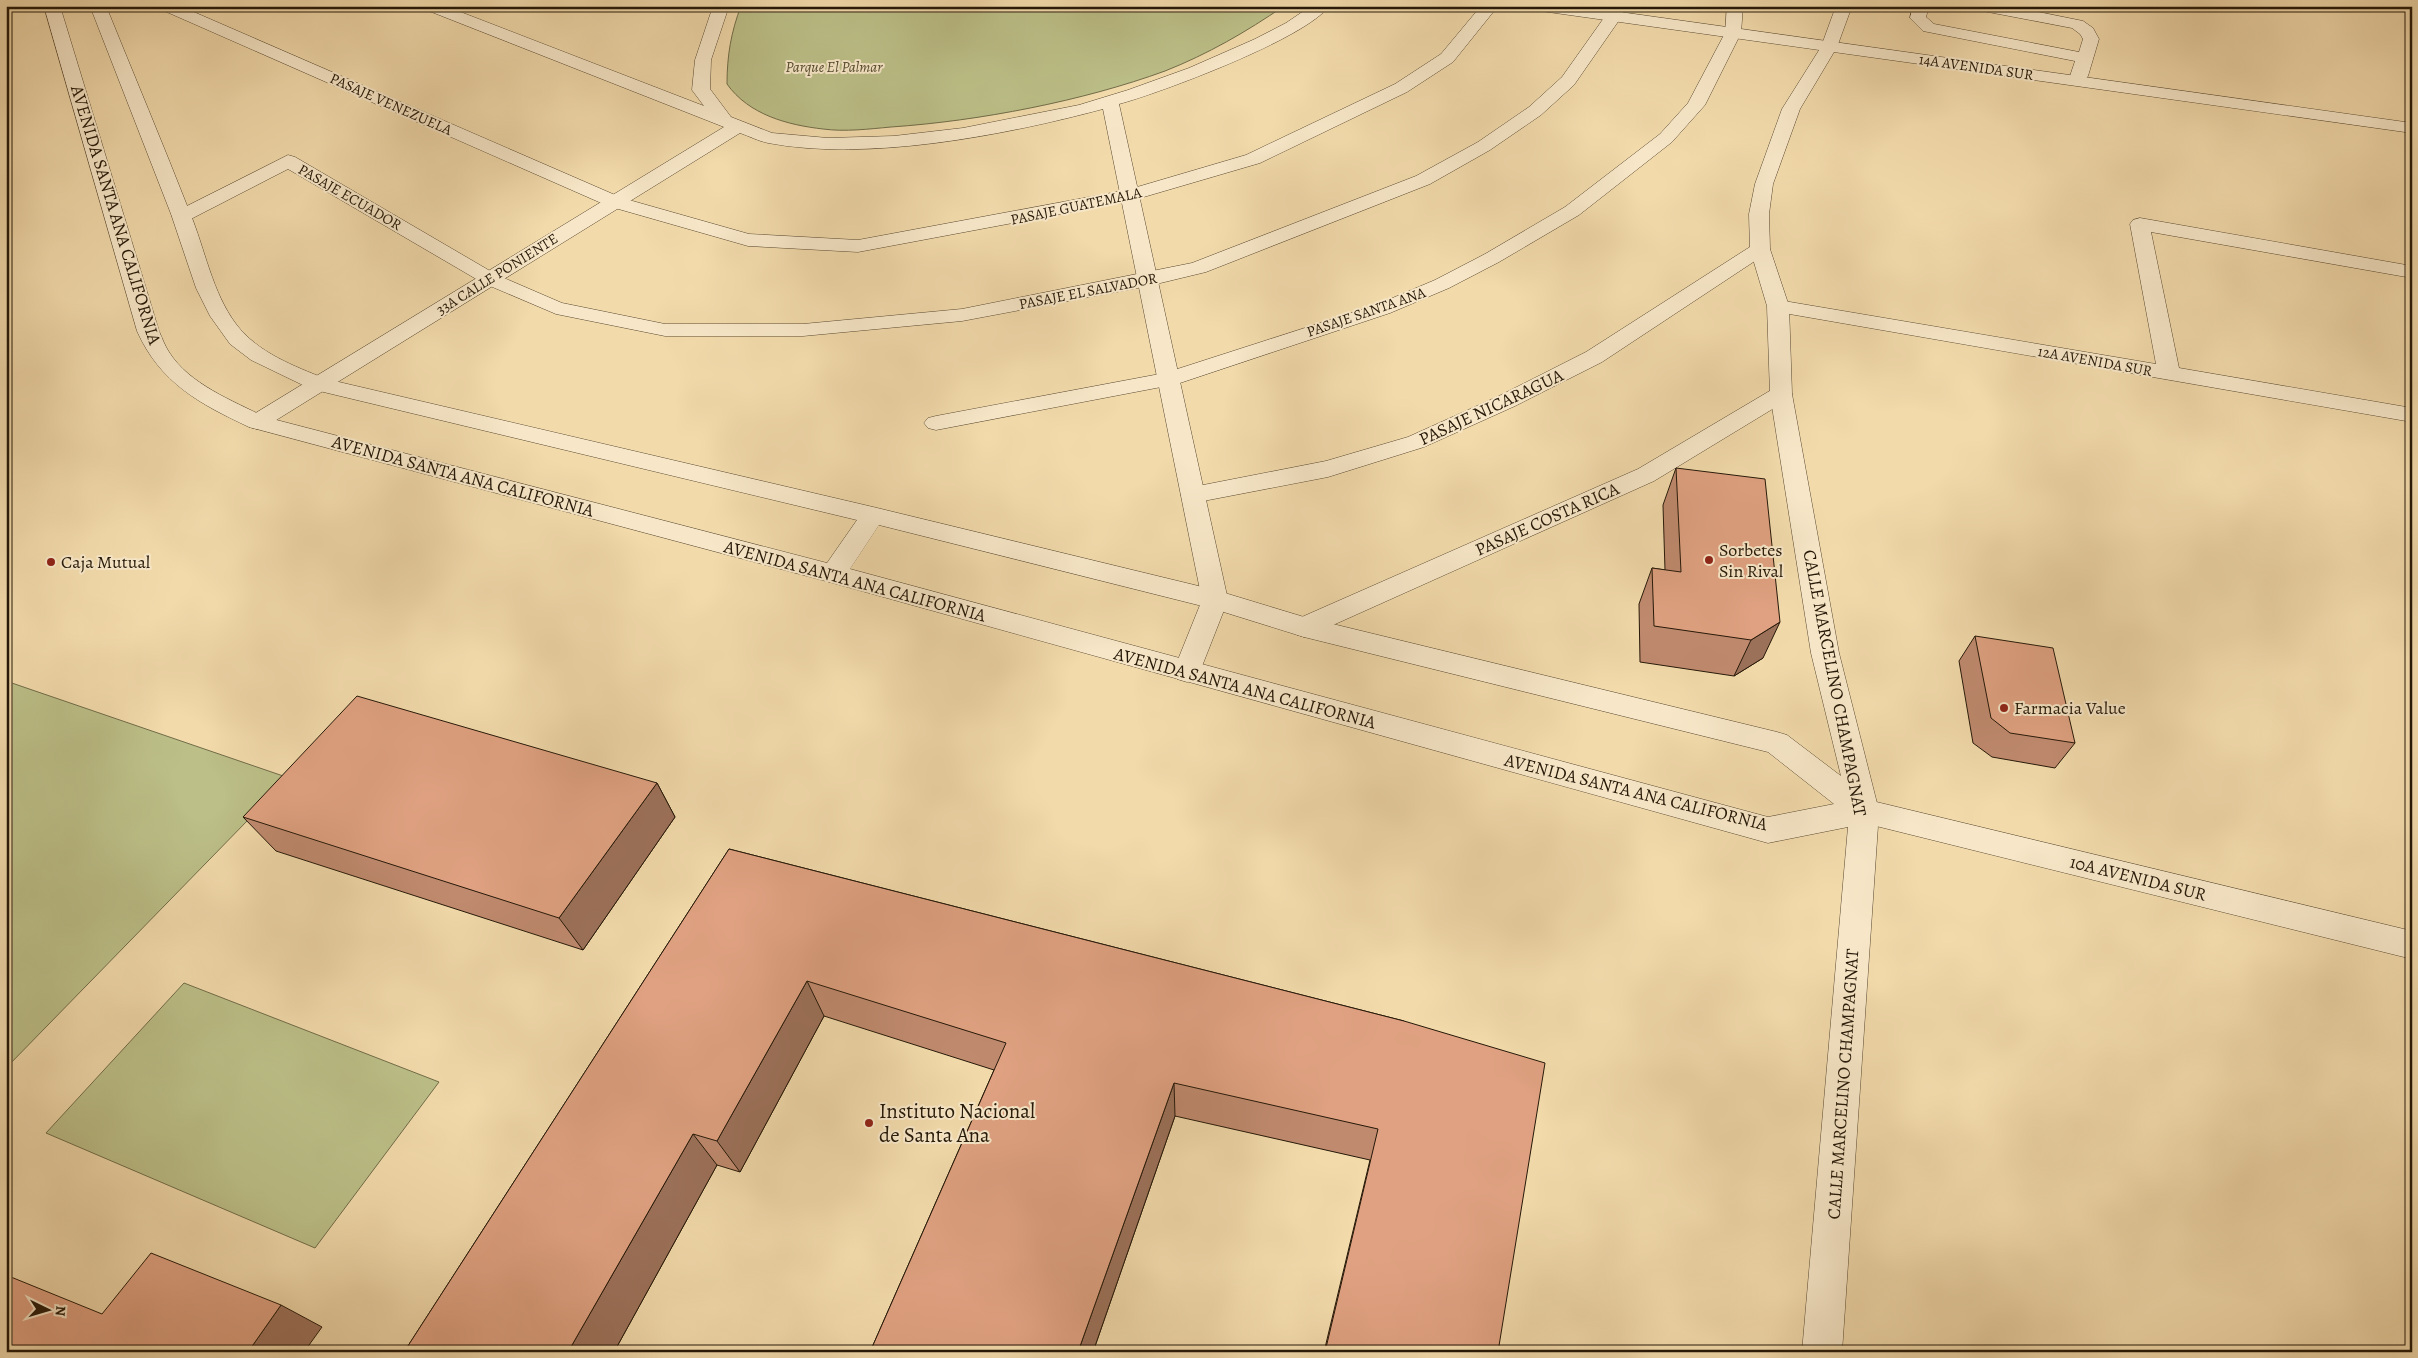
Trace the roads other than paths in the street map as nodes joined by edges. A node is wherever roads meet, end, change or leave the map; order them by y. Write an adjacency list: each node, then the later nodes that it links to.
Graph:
1 (52, 6): 34 (street, AVENIDA SANTA ANA CALIFORNIA)
2 (98, 6): 23 (street)
3 (166, 6): 22 (street, PASAJE VENEZUELA)
4 (430, 6): 19 (street)
5 (721, 6): 19 (street)
6 (1321, 6): 18 (street)
7 (1490, 6): 21 (street, PASAJE GUATEMALA)
8 (1541, 6): 13 (street, 14A AVENIDA SUR)
9 (1735, 6): 14 (street)
10 (1844, 6): 15 (street, CALLE MARCELINO CHAMPAGNAT)
11 (1921, 6): 16 (street)
12 (1983, 6): 16 (street)
13 (1615, 11): 14 (street, 14A AVENIDA SUR); 27 (street, PASAJE EL SALVADOR)
14 (1733, 33): 15 (street, 14A AVENIDA SUR); 30 (street, PASAJE SANTA ANA)
15 (1829, 47): 17 (street, 14A AVENIDA SUR); 24 (street, CALLE MARCELINO CHAMPAGNAT)
16 (2085, 58): 17 (street)
17 (2077, 81): 20 (street, 14A AVENIDA SUR)
18 (1110, 102): 19 (street); 21 (street)
19 (734, 124): 22 (street, 33A CALLE PONIENTE)
20 (2412, 128)
21 (1130, 195): 22 (street, PASAJE GUATEMALA); 27 (street)
22 (615, 202): 26 (street, 33A CALLE PONIENTE)
23 (182, 216): 26 (street, PASAJE ECUADOR); 31 (street)
24 (1760, 249): 28 (street, CALLE MARCELINO CHAMPAGNAT); 36 (street, PASAJE NICARAGUA)
25 (2412, 272): 29 (street)
26 (490, 278): 27 (street, PASAJE EL SALVADOR); 31 (street, 33A CALLE PONIENTE)
27 (1148, 280): 30 (street)
28 (1778, 306): 29 (street, 12A AVENIDA SUR); 32 (street, CALLE MARCELINO CHAMPAGNAT)
29 (2169, 373): 33 (street, 12A AVENIDA SUR)
30 (1169, 379): 35 (street, PASAJE SANTA ANA); 36 (street)
31 (319, 384): 34 (street, 33A CALLE PONIENTE); 37 (street)
32 (1781, 394): 40 (street, PASAJE COSTA RICA); 42 (street, CALLE MARCELINO CHAMPAGNAT)
33 (2412, 415)
34 (257, 422): 38 (street, AVENIDA SANTA ANA CALIFORNIA)
35 (936, 423)
36 (1193, 495): 39 (street)
37 (873, 515): 38 (street); 39 (street)
38 (833, 574): 41 (street, AVENIDA SANTA ANA CALIFORNIA)
39 (1215, 600): 40 (street); 41 (street)
40 (1304, 627): 42 (street)
41 (1187, 672): 42 (street, AVENIDA SANTA ANA CALIFORNIA)
42 (1864, 812): 43 (street, 10A AVENIDA SUR); 44 (street, CALLE MARCELINO CHAMPAGNAT)
43 (2412, 945)
44 (1822, 1352)

